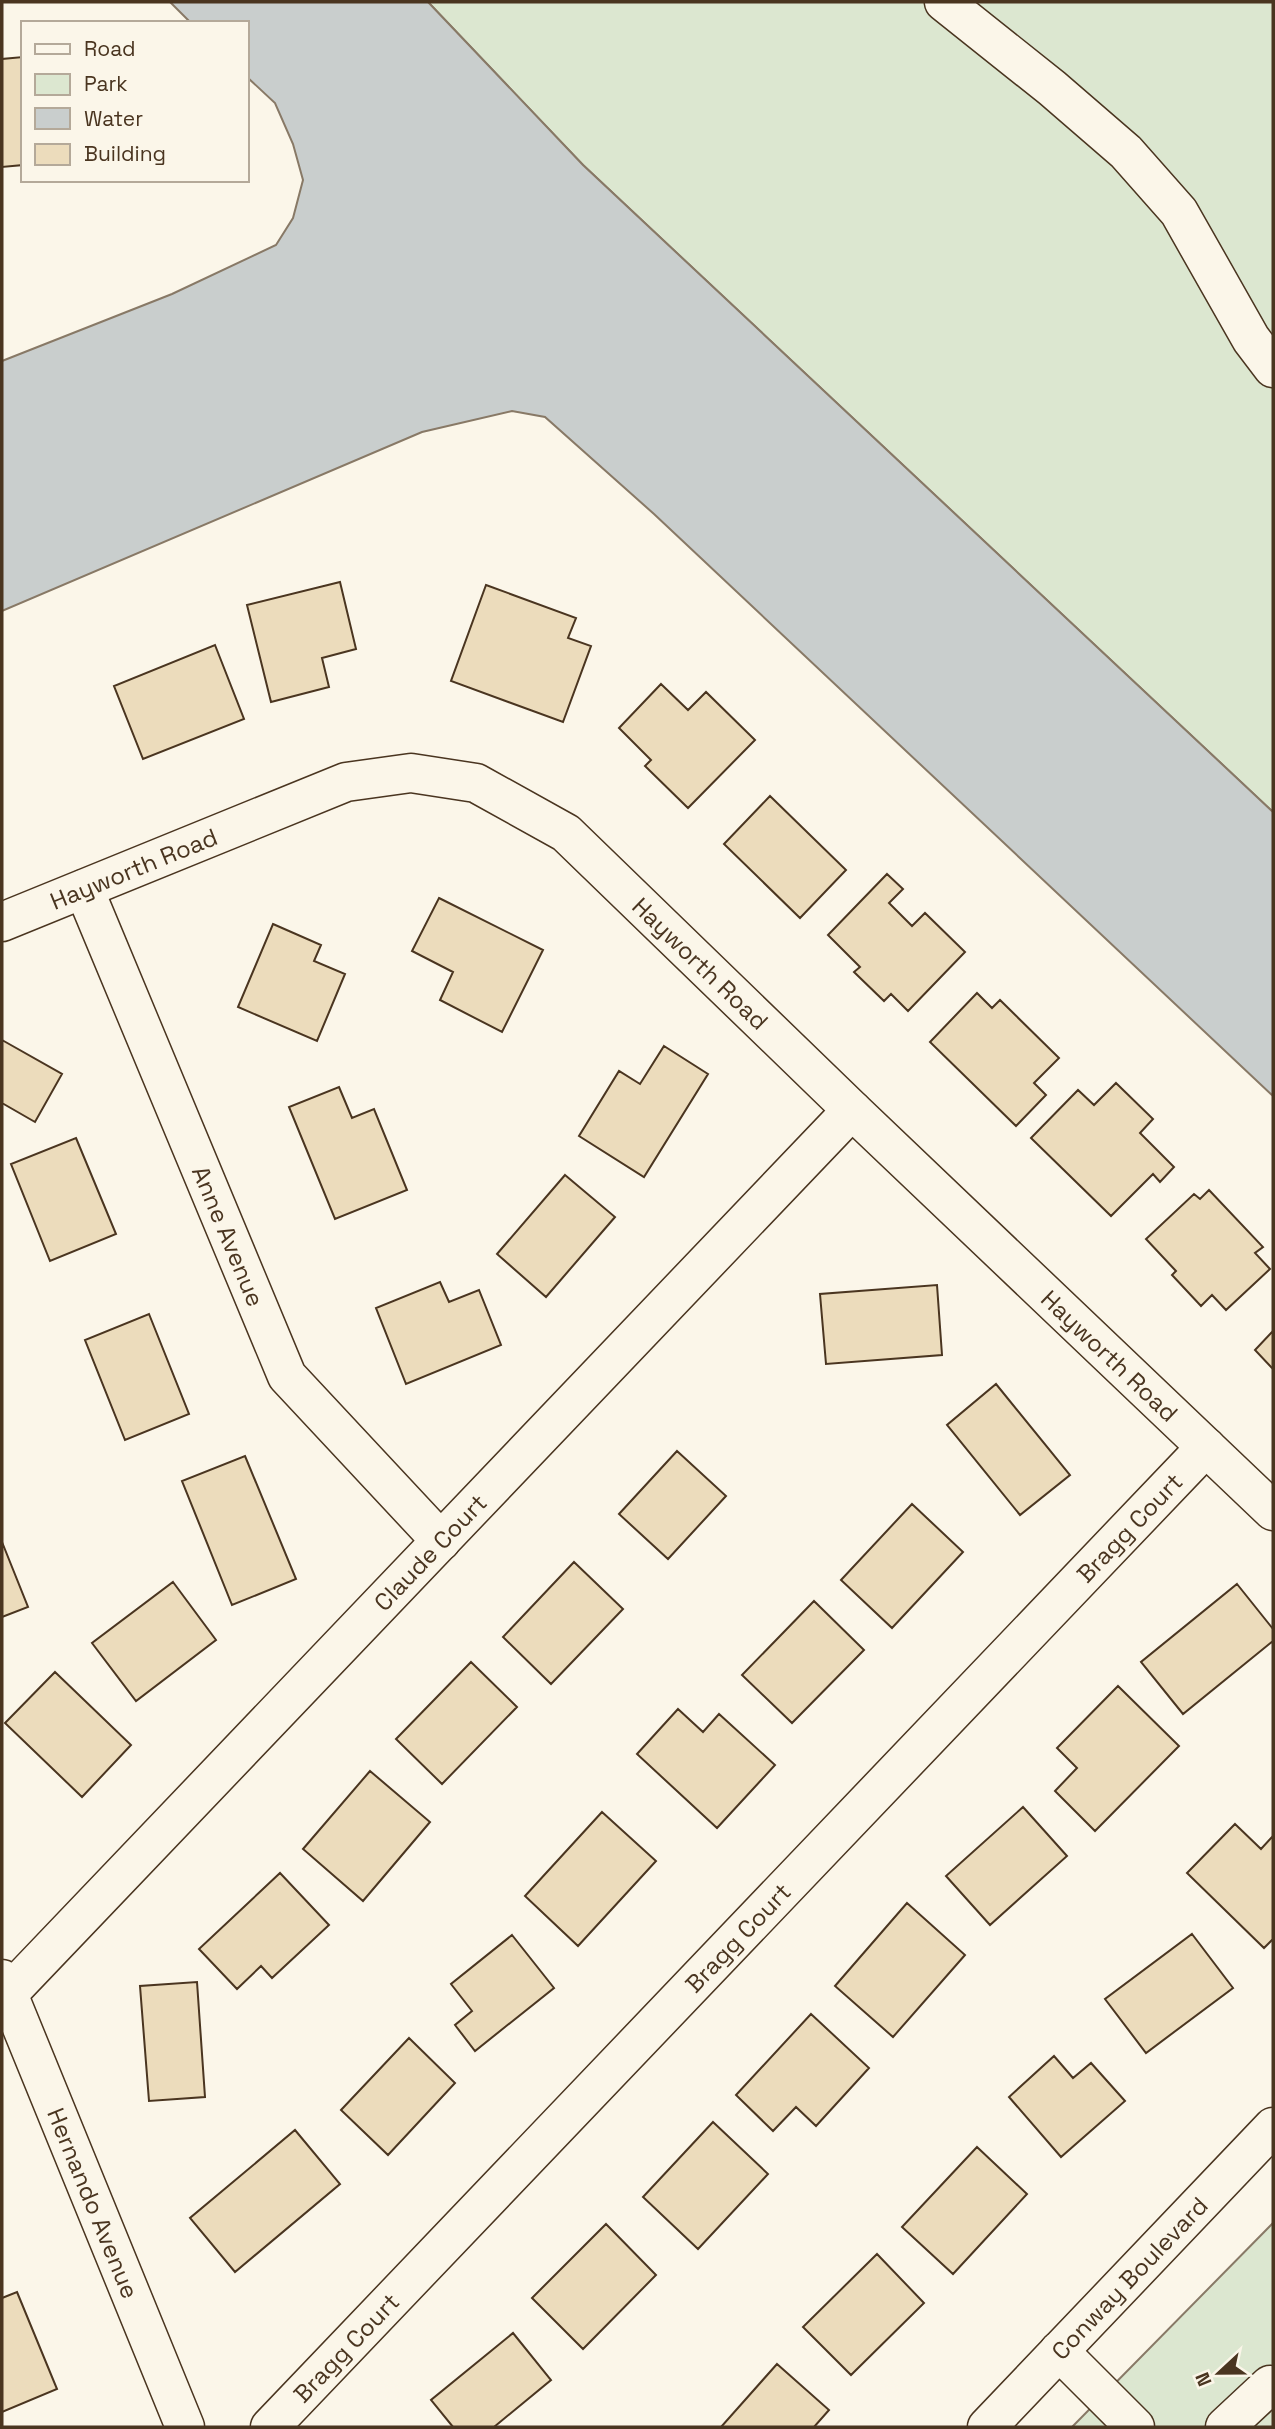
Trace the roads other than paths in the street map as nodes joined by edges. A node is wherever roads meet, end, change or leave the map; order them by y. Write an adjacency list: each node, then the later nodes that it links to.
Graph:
1 (944, 2): 2 (street)
2 (1273, 368)
3 (84, 889): 4 (street, Hayworth Road); 5 (street, Hayworth Road); 8 (street, Anne Avenue)
4 (2, 922)
5 (852, 1110): 6 (street, Hayworth Road); 8 (street, Claude Court)
6 (1206, 1447): 7 (street, Hayworth Road); 14 (street, Bragg Court)
7 (1273, 1511)
8 (441, 1541): 9 (street, Claude Court)
9 (5, 1986): 13 (street, Hernando Avenue)
10 (1273, 2127): 11 (street, Conway Boulevard)
11 (1059, 2351): 15 (street, Conway Boulevard); 16 (street)
12 (1269, 2385): 17 (street)
13 (185, 2427)
14 (270, 2427)
15 (987, 2427)
16 (1135, 2427)
17 (1225, 2427)

